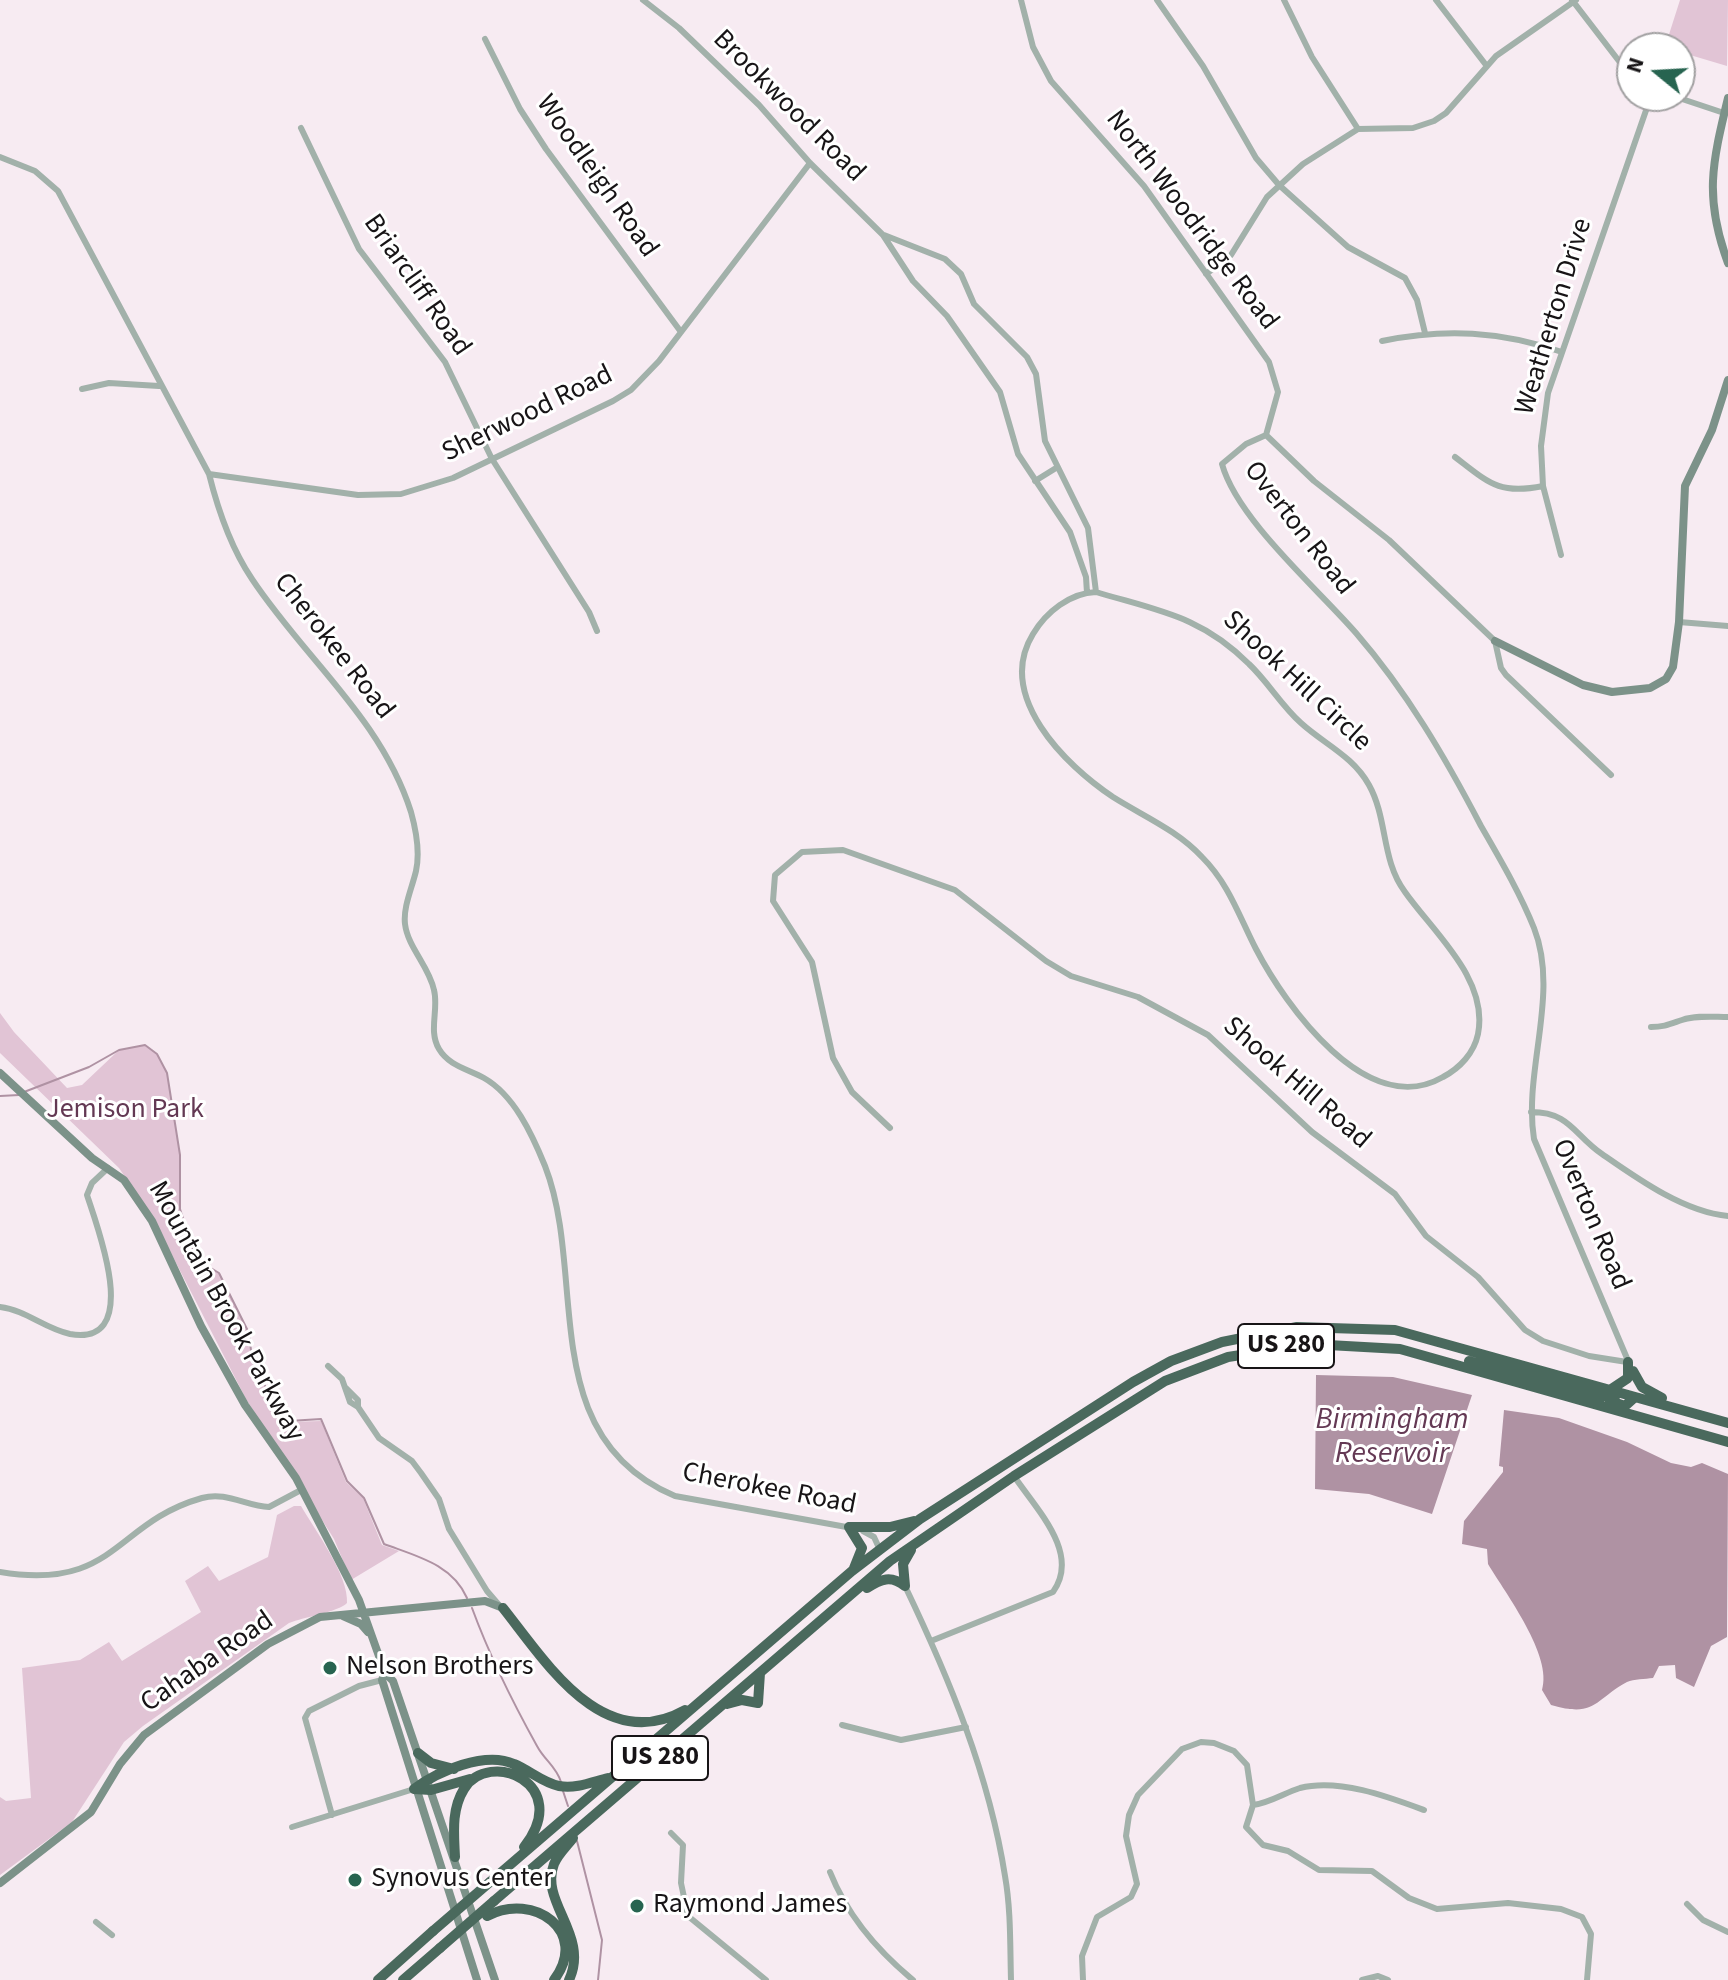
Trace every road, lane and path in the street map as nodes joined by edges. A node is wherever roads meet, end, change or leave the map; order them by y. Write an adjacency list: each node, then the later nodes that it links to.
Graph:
1 (643, 0): 17 (street, Brookwood Road)
2 (1021, 0): 21 (street, North Woodridge Road)
3 (1157, 0): 18 (street)
4 (1284, 0): 15 (street)
5 (1436, 0): 9 (street)
6 (1574, 1): 8 (street); 9 (street)
7 (485, 39): 22 (street, Woodleigh Road)
8 (1616, 57)
9 (1486, 65): 15 (street)
10 (1728, 98): 13 (main road)
11 (1696, 104): 13 (street)
12 (1645, 112): 25 (street, Weatherton Drive)
13 (1724, 113): 20 (main road)
14 (301, 128): 31 (street, Briarcliff Road)
15 (1358, 129): 18 (street)
16 (0, 157): 27 (street, Cherokee Road)
17 (810, 163): 19 (street, Brookwood Road); 22 (street, Sherwood Road)
18 (1279, 185): 21 (street); 23 (street)
19 (883, 235): 32 (street); 34 (street)
20 (1728, 263)
21 (1206, 274): 29 (street, North Woodridge Road)
22 (681, 332): 31 (street, Sherwood Road)
23 (1425, 333): 24 (street); 25 (street)
24 (1382, 341)
25 (1562, 352): 35 (street, Weatherton Drive)
26 (1728, 380): 39 (main road, Overton Road)
27 (159, 386): 28 (street); 33 (street, Cherokee Road)
28 (82, 389)
29 (1266, 435): 42 (street, Overton Road); 47 (street, Overton Road)
30 (1455, 457): 35 (street)
31 (492, 459): 33 (street, Sherwood Road); 41 (street, Briarcliff Road)
32 (1056, 468): 34 (street); 37 (street)
33 (209, 474): 63 (street, Cherokee Road)
34 (1035, 481): 38 (street)
35 (1543, 486): 36 (street, Weatherton Drive)
36 (1561, 555)
37 (1096, 592): 38 (street, Shook Hill Circle); 38 (street, Shook Hill Circle)
38 (1087, 593)
39 (1679, 622): 40 (street); 42 (main road, Overton Road)
40 (1728, 626)
41 (597, 631)
42 (1495, 641): 43 (street)
43 (1611, 775)
44 (1728, 1017): 45 (street)
45 (1651, 1027)
46 (0, 1073): 49 (main road, Mountain Brook Parkway)
47 (1531, 1112): 50 (street); 54 (street, Overton Road)
48 (890, 1128): 54 (street, Shook Hill Road)
49 (108, 1168): 51 (street); 61 (main road, Mountain Brook Parkway)
50 (1728, 1216)
51 (0, 1307)
52 (1400, 1349): 56 (highway); 59 (highway, US 280); 60 (highway, US 280)
53 (328, 1366): 70 (street)
54 (1630, 1367): 55 (highway); 57 (street, Overton Road); 58 (highway)
55 (1610, 1390): 56 (highway); 57 (highway, US 280); 62 (highway, US 280)
56 (1598, 1396): 57 (highway)
57 (1635, 1397): 58 (highway, US 280)
58 (1728, 1422)
59 (1728, 1445)
60 (1014, 1476): 64 (highway, US 280); 74 (street)
61 (301, 1490): 67 (street); 71 (main road, Mountain Brook Parkway)
62 (920, 1519): 63 (highway); 65 (highway, US 280)
63 (849, 1527): 65 (street, Cherokee Road); 66 (highway)
64 (915, 1544): 68 (highway); 69 (highway, US 280)
65 (880, 1550): 66 (highway, US 280); 75 (highway)
66 (852, 1571): 78 (highway, US 280)
67 (0, 1572)
68 (905, 1586): 69 (highway); 74 (street)
69 (841, 1603): 75 (highway, US 280)
70 (503, 1608): 71 (main road, Cahaba Road); 78 (highway)
71 (363, 1612): 72 (main road, Cahaba Road); 73 (main road, Mountain Brook Parkway)
72 (337, 1614): 73 (main road); 97 (main road, Cahaba Road)
73 (371, 1636): 77 (main road, Mountain Brook Parkway)
74 (931, 1641): 81 (street)
75 (781, 1655): 76 (highway, US 280)
76 (760, 1673): 79 (highway, US 280); 79 (highway)
77 (383, 1677): 82 (main road); 87 (main road); 90 (street)
78 (701, 1702): 84 (highway, US 280)
79 (721, 1706): 91 (highway, US 280)
80 (842, 1725): 81 (street)
81 (966, 1727): 113 (street)
82 (418, 1753): 83 (highway); 86 (main road)
83 (456, 1769): 84 (highway); 86 (highway)
84 (614, 1776): 95 (highway, US 280)
85 (477, 1777): 86 (highway); 94 (highway); 95 (highway)
86 (429, 1785): 87 (highway); 94 (main road)
87 (414, 1789): 90 (street); 107 (main road)
88 (1253, 1805): 89 (street); 114 (street); 117 (street)
89 (1424, 1810)
90 (332, 1815): 92 (street)
91 (588, 1818): 101 (highway); 103 (highway, US 280, bridge)
92 (292, 1827)
93 (671, 1833): 111 (street)
94 (455, 1857): 108 (main road)
95 (509, 1866): 104 (highway, US 280, bridge)
96 (830, 1872): 112 (street)
97 (0, 1883)
98 (1687, 1904): 100 (street)
99 (96, 1922): 102 (street)
100 (1728, 1932)
101 (566, 1934): 103 (highway); 109 (highway); 110 (highway)
102 (112, 1935)
103 (441, 1951): 105 (highway, US 280); 106 (highway)
104 (378, 1980)
105 (403, 1980)
106 (413, 1980)
107 (477, 1980)
108 (495, 1980)
109 (554, 1980)
110 (569, 1980)
111 (766, 1980)
112 (913, 1980)
113 (1011, 1980)
114 (1083, 1980)
115 (1362, 1980): 116 (street)
116 (1388, 1980)
117 (1587, 1980)

